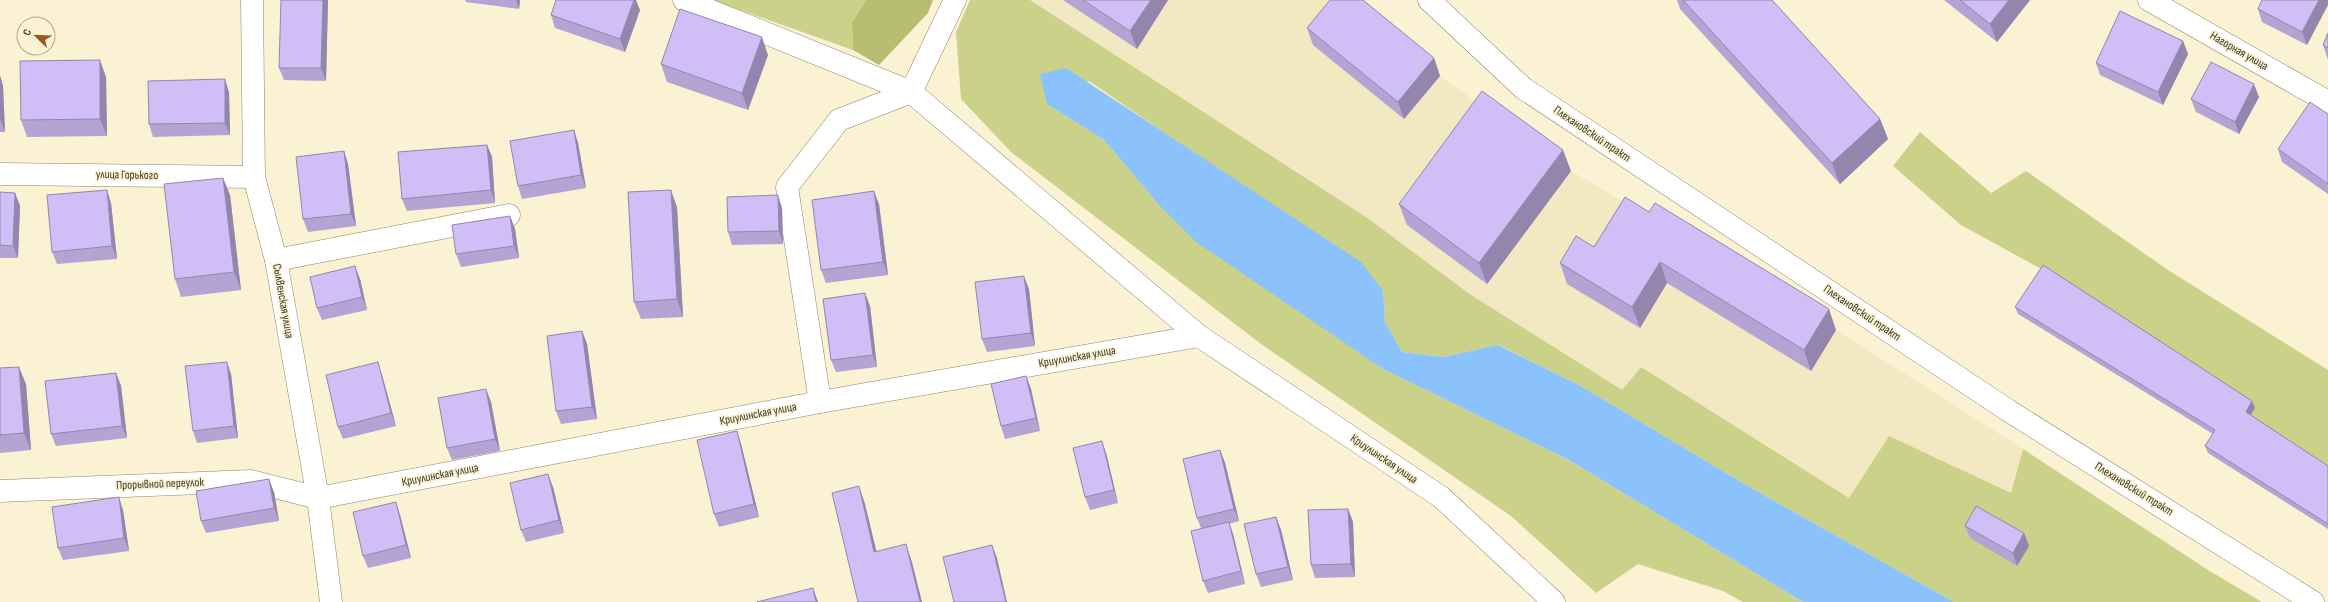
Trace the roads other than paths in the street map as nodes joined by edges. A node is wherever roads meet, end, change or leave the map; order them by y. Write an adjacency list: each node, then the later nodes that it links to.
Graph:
1 (252, 0): 9 (street, Сылвенская улица)
2 (684, 0): 6 (street, Криулинская улица)
3 (955, 0): 6 (street)
4 (1429, 0): 18 (street, Плехановский тракт)
5 (2149, 0): 7 (street, Нагорная улица)
6 (911, 92): 12 (street, Криулинская улица); 13 (street)
7 (2328, 102)
8 (0, 174): 9 (street, улица Горького)
9 (254, 177): 11 (street, Сылвенская улица)
10 (509, 215): 11 (street)
11 (276, 260): 15 (street, Сылвенская улица)
12 (1199, 336): 13 (street, Криулинская улица); 17 (street, Криулинская улица)
13 (820, 402): 15 (street, Криулинская улица)
14 (0, 491): 15 (street, Прорывной переулок)
15 (318, 498): 16 (street, Сылвенская улица)
16 (331, 602)
17 (1554, 602)
18 (2313, 602)

